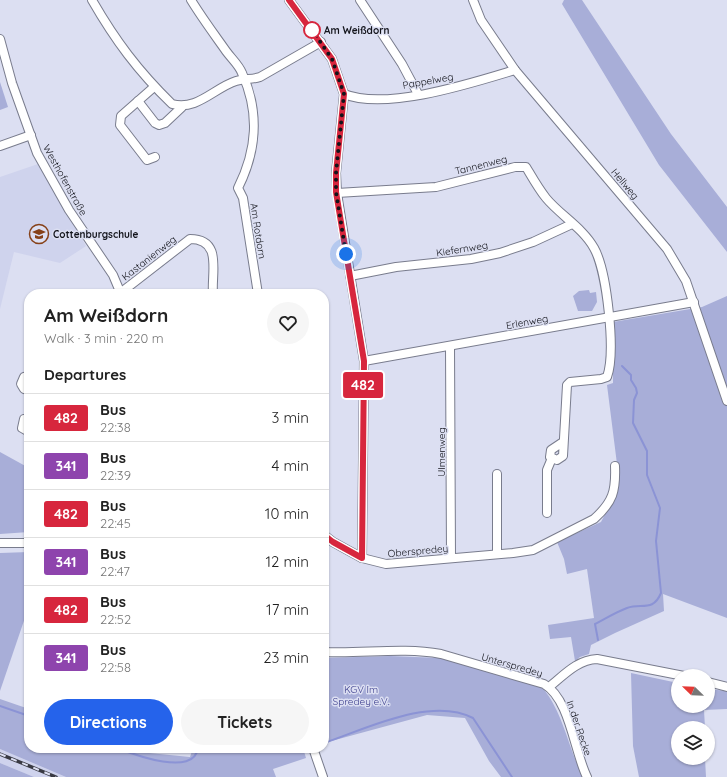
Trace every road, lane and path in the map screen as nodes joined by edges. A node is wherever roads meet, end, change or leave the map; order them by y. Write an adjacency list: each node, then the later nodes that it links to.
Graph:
1 (92, 0): 10 (street)
2 (191, 0): 9 (street, Am Rotdorn)
3 (289, 0): 7 (street)
4 (360, 0): 12 (street)
5 (473, 0): 8 (street, Hellweg)
6 (0, 39): 15 (street, Westhofenstraße)
7 (320, 42): 9 (street); 11 (street)
8 (515, 70): 12 (street, Pappelweg); 25 (street, Hellweg)
9 (244, 80): 14 (street); 24 (street, Am Rotdorn)
10 (154, 87): 13 (street); 14 (street)
11 (344, 94): 12 (street, Pappelweg); 18 (street)
12 (418, 94)
13 (138, 101): 14 (street); 17 (street)
14 (182, 107)
15 (31, 135): 16 (street); 21 (street, Westhofenstraße)
16 (0, 146)
17 (155, 156)
18 (336, 192): 19 (street, Tannenweg); 20 (street)
19 (572, 224): 20 (street, Kiefernweg); 26 (street, Tannenweg)
20 (350, 276): 28 (street)
21 (118, 289)
22 (125, 289): 23 (street, Kastanienweg)
23 (213, 289)
24 (257, 289)
25 (694, 302): 26 (street, Erlenweg); 31 (street, Hellweg)
26 (609, 316): 27 (street, Erlenweg); 36 (street, Tannenweg)
27 (450, 346): 28 (street, Erlenweg); 41 (street, Ulmenweg)
28 (364, 361): 42 (street)
29 (24, 377): 30 (street)
30 (24, 388)
31 (727, 402)
32 (24, 419): 33 (street)
33 (24, 429)
34 (615, 466): 40 (street, Oberspredey)
35 (497, 474): 40 (street)
36 (547, 513)
37 (329, 539): 42 (street, Oberspredey)
38 (0, 543): 39 (street)
39 (24, 543)
40 (497, 554): 41 (street, Oberspredey)
41 (451, 557): 42 (street, Oberspredey)
42 (362, 558)
43 (329, 652): 46 (street, Unterspredey)
44 (671, 673): 46 (street, Unterspredey)
45 (715, 684): 47 (street)
46 (549, 687): 50 (street, In der Recke)
47 (727, 687)
48 (315, 753): 49 (street)
49 (323, 777)
50 (587, 777)

